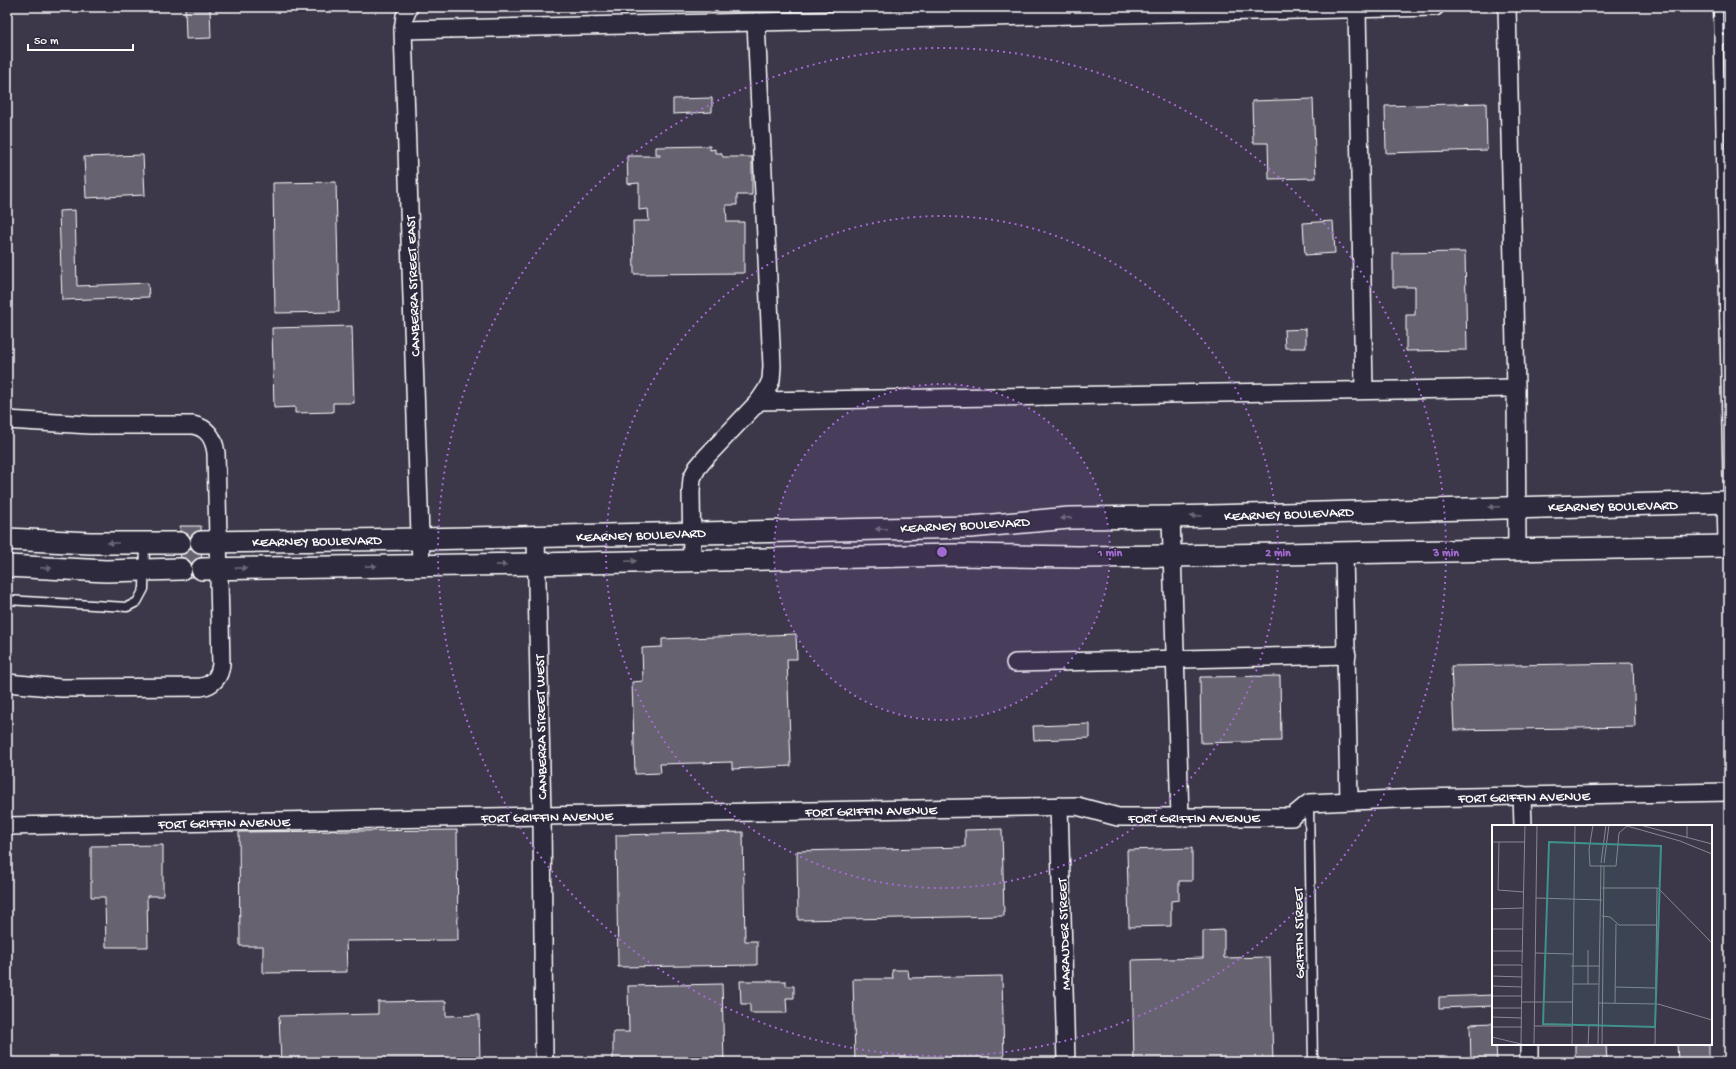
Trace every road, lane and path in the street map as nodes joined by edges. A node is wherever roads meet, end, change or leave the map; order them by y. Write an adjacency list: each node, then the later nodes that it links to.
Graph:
1 (410, 7): 7 (street, CANBERRA STREET EAST)
2 (1435, 7): 5 (street)
3 (1507, 7): 10 (street)
4 (1718, 7): 8 (lane)
5 (1357, 9): 6 (street); 11 (street)
6 (756, 22): 7 (street); 12 (street)
7 (403, 30): 21 (street, CANBERRA STREET EAST)
8 (1719, 40): 9 (lane); 14 (lane)
9 (1729, 40)
10 (1516, 388): 11 (street); 16 (street)
11 (1364, 390): 12 (street)
12 (759, 401): 18 (street)
13 (7, 420): 24 (street)
14 (1728, 449): 15 (lane)
15 (1728, 502): 16 (street, KEARNEY BOULEVARD); 22 (street)
16 (1517, 507): 17 (street, KEARNEY BOULEVARD, one-way to 17); 27 (street)
17 (1171, 517): 18 (street, KEARNEY BOULEVARD, one-way to 18); 29 (street)
18 (692, 532): 19 (street, KEARNEY BOULEVARD); 30 (street)
19 (536, 537): 21 (street, KEARNEY BOULEVARD); 31 (street, CANBERRA STREET WEST)
20 (7, 539): 25 (street, one-way to 20)
21 (420, 539): 24 (street, KEARNEY BOULEVARD); 33 (street, CANBERRA STREET EAST)
22 (1729, 541)
23 (180, 542): 25 (street)
24 (209, 542): 35 (street)
25 (145, 543): 36 (lane)
26 (1729, 546): 27 (street, KEARNEY BOULEVARD)
27 (1517, 551): 28 (street, KEARNEY BOULEVARD)
28 (1344, 553): 29 (street, KEARNEY BOULEVARD); 38 (street)
29 (1172, 556): 30 (street, KEARNEY BOULEVARD); 39 (street)
30 (692, 559): 31 (street, KEARNEY BOULEVARD, one-way to 30)
31 (536, 564): 33 (street, KEARNEY BOULEVARD, one-way to 31); 47 (street, CANBERRA STREET WEST)
32 (7, 566): 36 (street, one-way to 36)
33 (421, 566): 35 (street, KEARNEY BOULEVARD, one-way to 33)
34 (181, 569): 36 (street)
35 (210, 569): 41 (street)
36 (145, 570): 37 (lane)
37 (7, 600)
38 (1347, 655): 39 (street); 44 (street)
39 (1175, 659): 40 (street); 48 (street)
40 (1015, 663)
41 (7, 683)
42 (1729, 792): 43 (street, FORT GRIFFIN AVENUE)
43 (1522, 795): 44 (street, FORT GRIFFIN AVENUE); 49 (street)
44 (1349, 801): 45 (street, FORT GRIFFIN AVENUE)
45 (1309, 803): 48 (street, FORT GRIFFIN AVENUE); 54 (lane, GRIFFIN STREET)
46 (1060, 806): 47 (street, FORT GRIFFIN AVENUE); 48 (street, FORT GRIFFIN AVENUE); 53 (street, MARAUDER STREET)
47 (542, 816): 50 (street, FORT GRIFFIN AVENUE); 52 (street, CANBERRA STREET WEST)
48 (1180, 818)
49 (1523, 825)
50 (7, 826)
51 (1528, 1045): 55 (street)
52 (544, 1062)
53 (1066, 1062)
54 (1313, 1062)
55 (1529, 1062)

